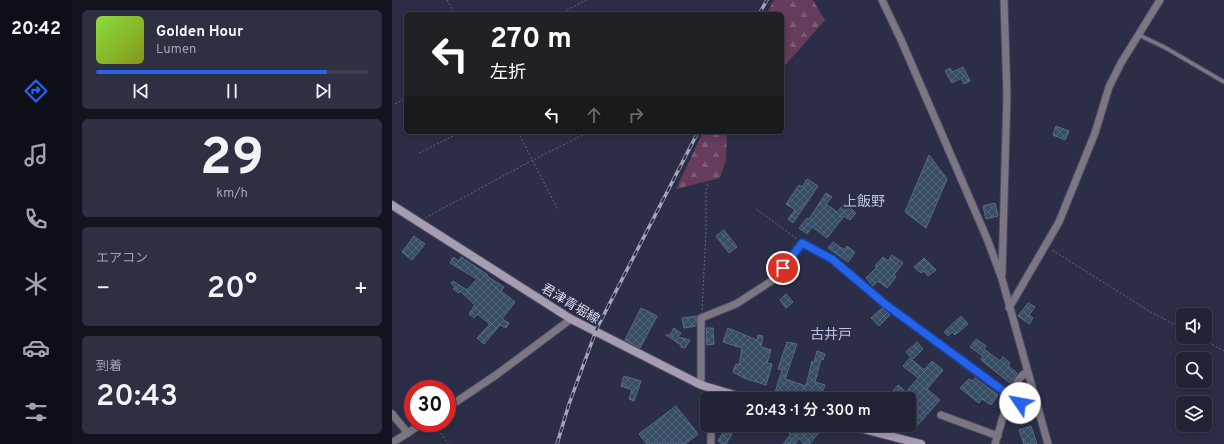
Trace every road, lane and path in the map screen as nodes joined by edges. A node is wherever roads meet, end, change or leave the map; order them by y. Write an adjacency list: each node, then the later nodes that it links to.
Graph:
1 (447, 0): 6 (path)
2 (586, 0): 7 (path)
3 (882, 0): 24 (street)
4 (1004, 0): 24 (street)
5 (1160, 0): 8 (street)
6 (454, 12)
7 (564, 12)
8 (1139, 35): 9 (lane); 23 (street)
9 (1224, 82)
10 (404, 99): 11 (path)
11 (395, 104)
12 (457, 134): 15 (path)
13 (519, 134): 16 (path)
14 (585, 134): 16 (path)
15 (419, 153)
16 (533, 160): 20 (path); 21 (path)
17 (708, 182): 26 (path)
18 (392, 205): 21 (main road, 君津青堀線)
19 (756, 209): 22 (path)
20 (558, 210)
21 (419, 221): 27 (main road, 君津青堀線)
22 (802, 243): 26 (street); 35 (street)
23 (1046, 246): 25 (street); 28 (path)
24 (1002, 278): 25 (street)
25 (1009, 308): 31 (street)
26 (702, 318): 32 (street)
27 (571, 319): 32 (main road, 君津青堀線); 36 (street)
28 (1176, 325)
29 (1211, 344): 30 (path)
30 (1224, 351)
31 (1027, 372): 35 (street); 39 (street)
32 (701, 385): 33 (main road, 君津青堀線)
33 (712, 389): 34 (main road, 君津青堀線)
34 (723, 392)
35 (1010, 397): 39 (street); 44 (street)
36 (456, 402)
37 (392, 414): 43 (street)
38 (941, 415): 44 (street)
39 (1040, 415): 50 (street)
40 (440, 432): 46 (path)
41 (711, 432): 47 (street)
42 (875, 432): 48 (main road)
43 (408, 433): 45 (street)
44 (998, 436): 49 (street)
45 (392, 443)
46 (448, 444)
47 (711, 444)
48 (921, 444)
49 (995, 444)
50 (1048, 444)

